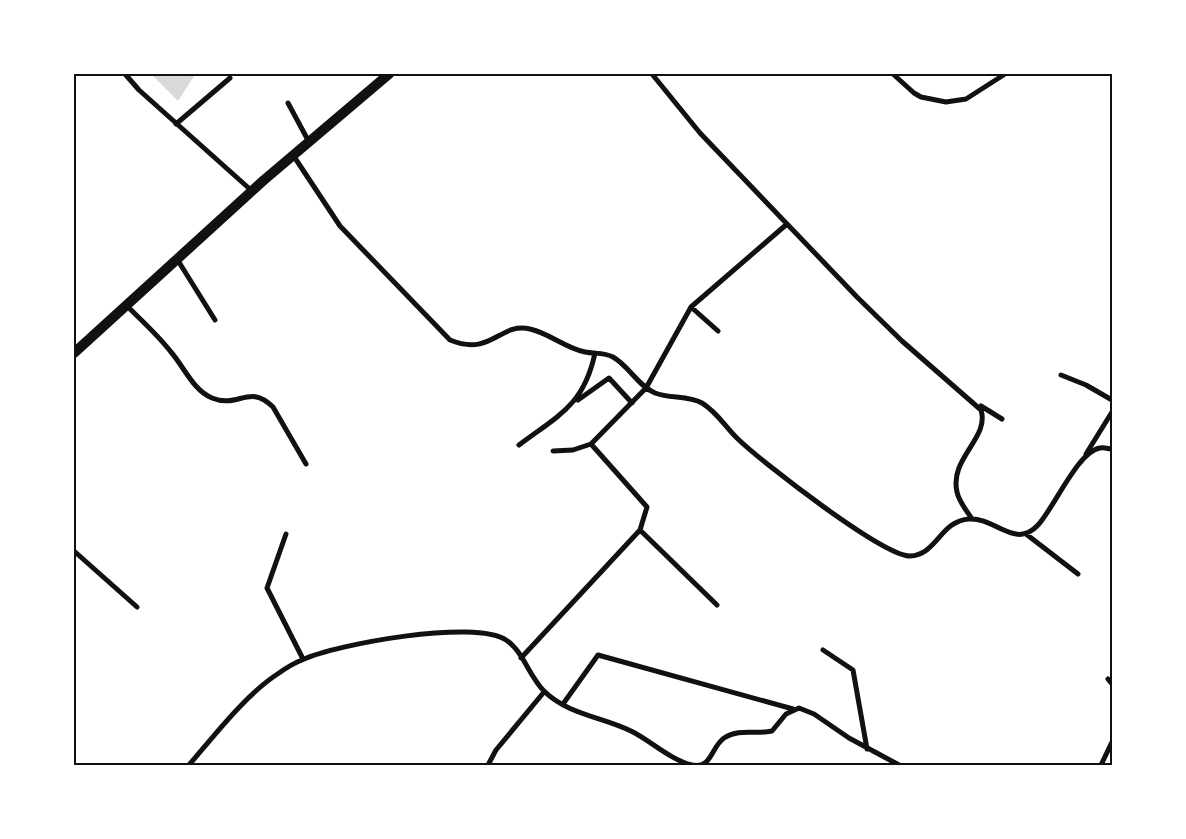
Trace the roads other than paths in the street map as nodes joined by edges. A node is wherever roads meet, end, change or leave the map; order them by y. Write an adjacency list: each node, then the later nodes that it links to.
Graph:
1 (126, 74): 8 (street)
2 (389, 74): 9 (main road)
3 (652, 74): 12 (street)
4 (893, 74): 5 (street)
5 (1005, 74)
6 (230, 78): 8 (street)
7 (288, 103): 9 (street)
8 (176, 124): 11 (street)
9 (309, 142): 10 (main road)
10 (293, 155): 11 (main road); 19 (street)
11 (252, 192): 13 (main road)
12 (787, 224): 15 (street); 24 (street)
13 (176, 259): 14 (main road); 16 (street)
14 (125, 305): 18 (main road); 33 (street)
15 (691, 307): 17 (street); 21 (street)
16 (215, 320)
17 (718, 331)
18 (74, 353)
19 (595, 353): 21 (street); 25 (street)
20 (1061, 375): 22 (street)
21 (646, 388): 23 (street); 34 (street)
22 (1112, 400)
23 (632, 403): 25 (street); 28 (street)
24 (976, 403): 27 (street); 34 (street)
25 (571, 405): 29 (street)
26 (1112, 412): 32 (street)
27 (1002, 419)
28 (591, 444): 31 (street); 35 (street)
29 (520, 445)
30 (1112, 449): 32 (street)
31 (553, 451)
32 (1082, 460): 37 (street)
33 (306, 464)
34 (972, 519): 37 (street)
35 (640, 530): 40 (street); 43 (street)
36 (286, 534): 44 (street)
37 (1026, 534): 39 (street)
38 (74, 551): 41 (street)
39 (1078, 574)
40 (717, 605)
41 (137, 607)
42 (823, 650): 49 (street)
43 (521, 658): 44 (street); 45 (street)
44 (303, 659): 50 (street)
45 (544, 692): 46 (street); 51 (street)
46 (562, 704): 47 (street); 52 (street)
47 (793, 709): 49 (street); 52 (street)
48 (1112, 742): 54 (street)
49 (867, 748): 53 (street)
50 (189, 765)
51 (488, 765)
52 (693, 765)
53 (899, 765)
54 (1101, 765)

